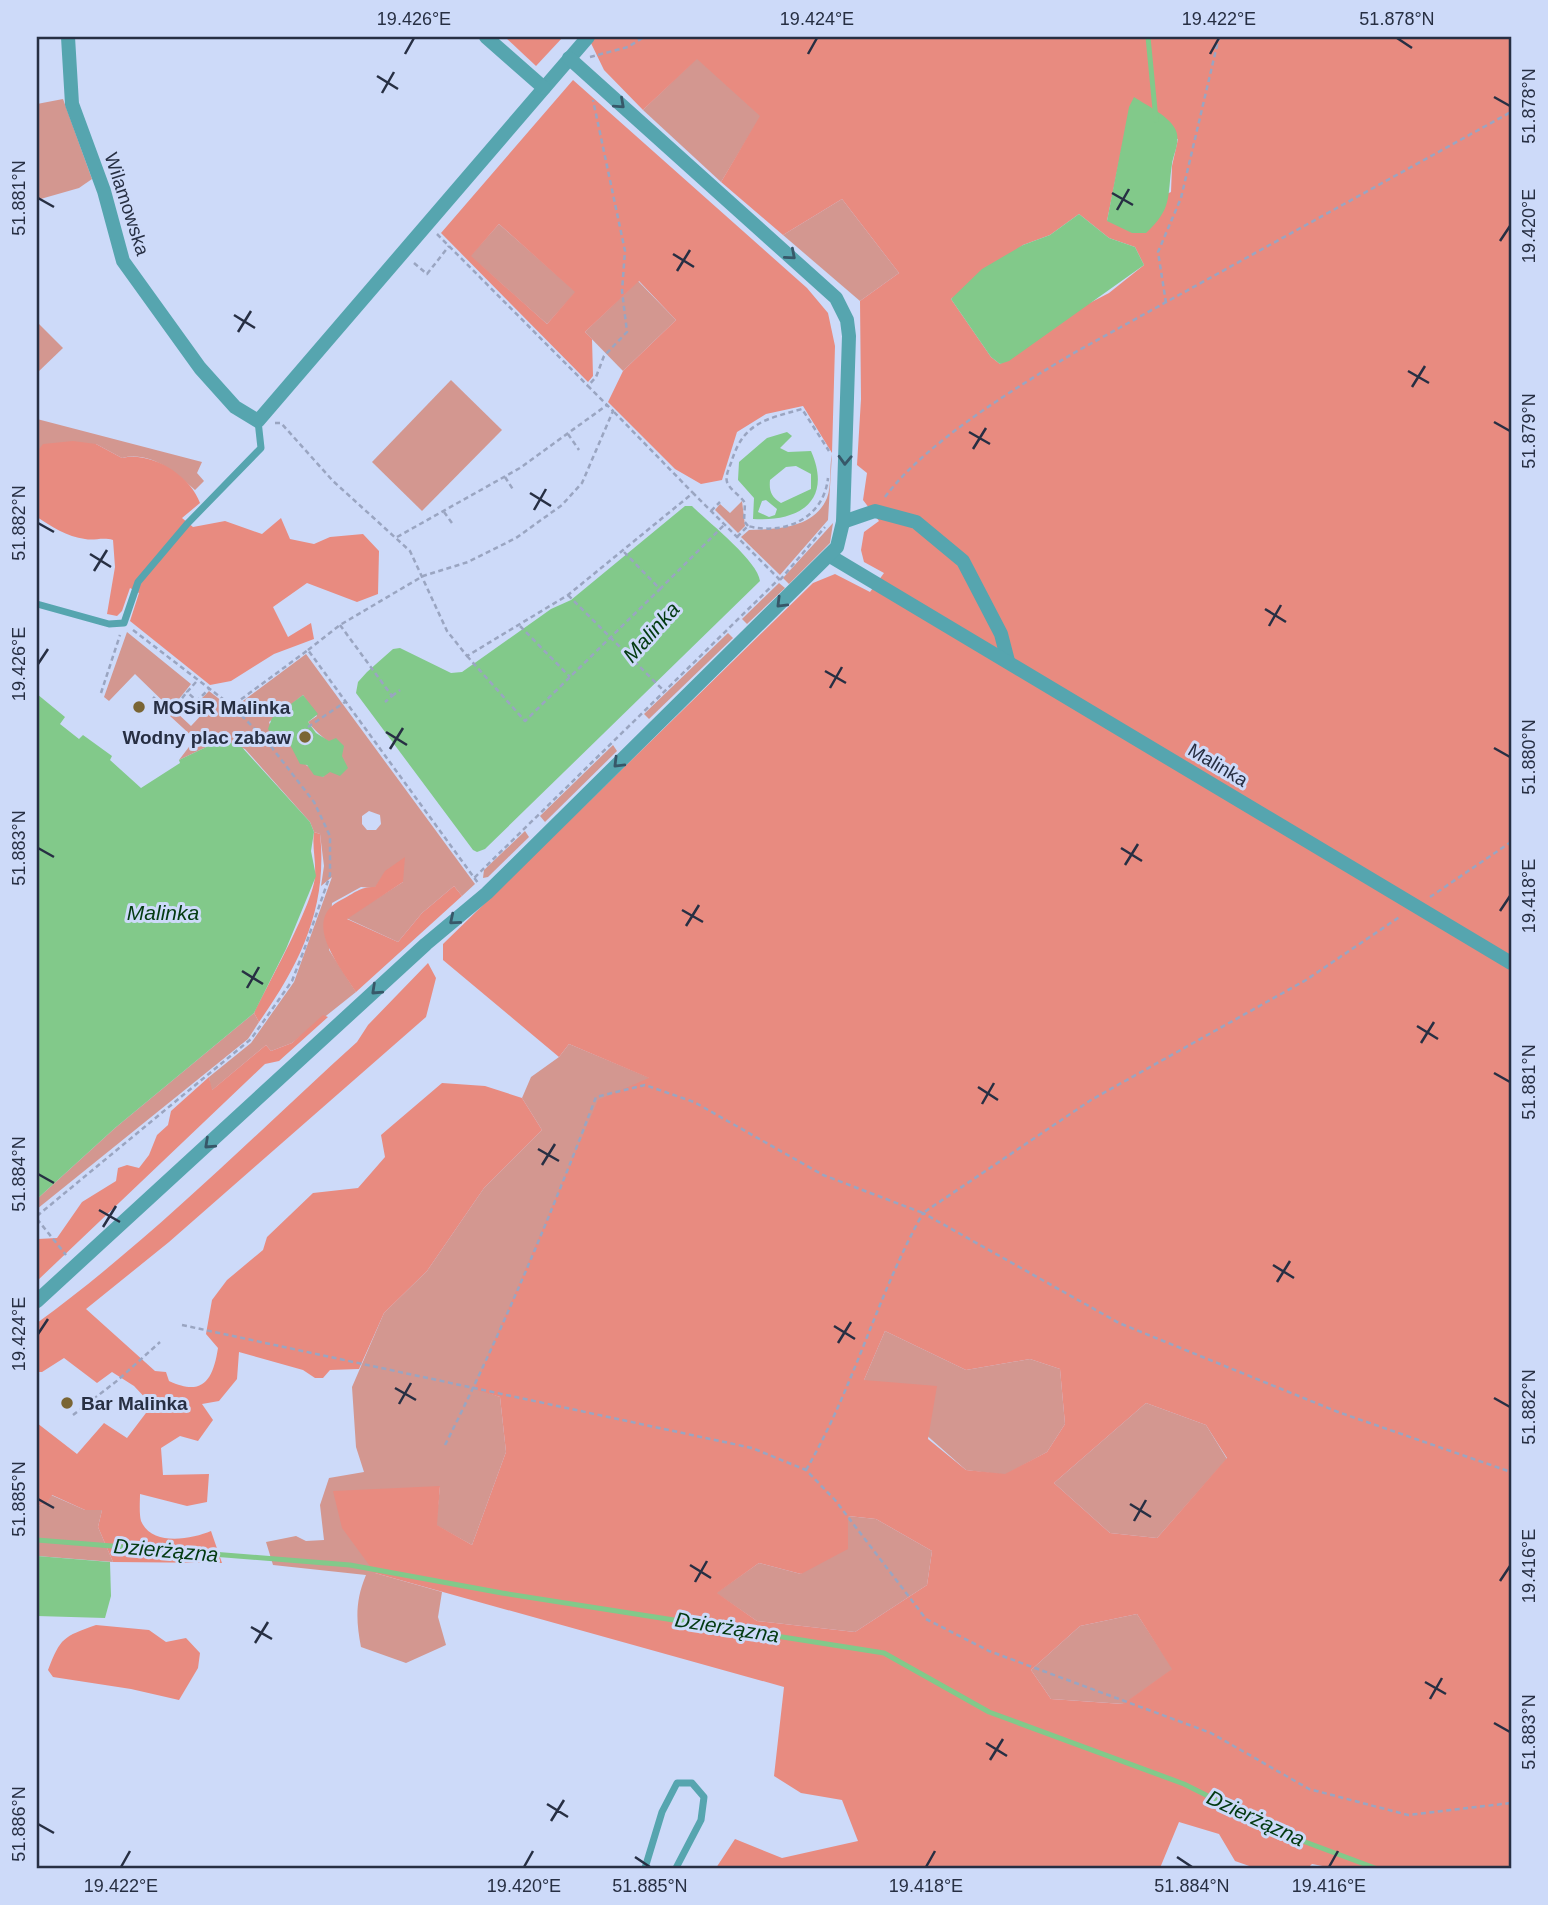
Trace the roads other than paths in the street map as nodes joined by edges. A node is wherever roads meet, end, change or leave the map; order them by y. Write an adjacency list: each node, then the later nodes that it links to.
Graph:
1 (68, 37): 6 (street, Wilamowska)
2 (486, 37): 5 (street)
3 (588, 37): 4 (street)
4 (569, 58): 5 (street); 7 (street, one-way to 7)
5 (544, 88): 6 (street)
6 (258, 421): 9 (lane)
7 (843, 522): 8 (street); 10 (street)
8 (830, 556): 10 (street, Malinka); 12 (street, one-way to 12)
9 (37, 604)
10 (1008, 661): 11 (street, Malinka)
11 (1511, 963)
12 (37, 1301)
13 (645, 1868): 14 (lane)
14 (676, 1868)

